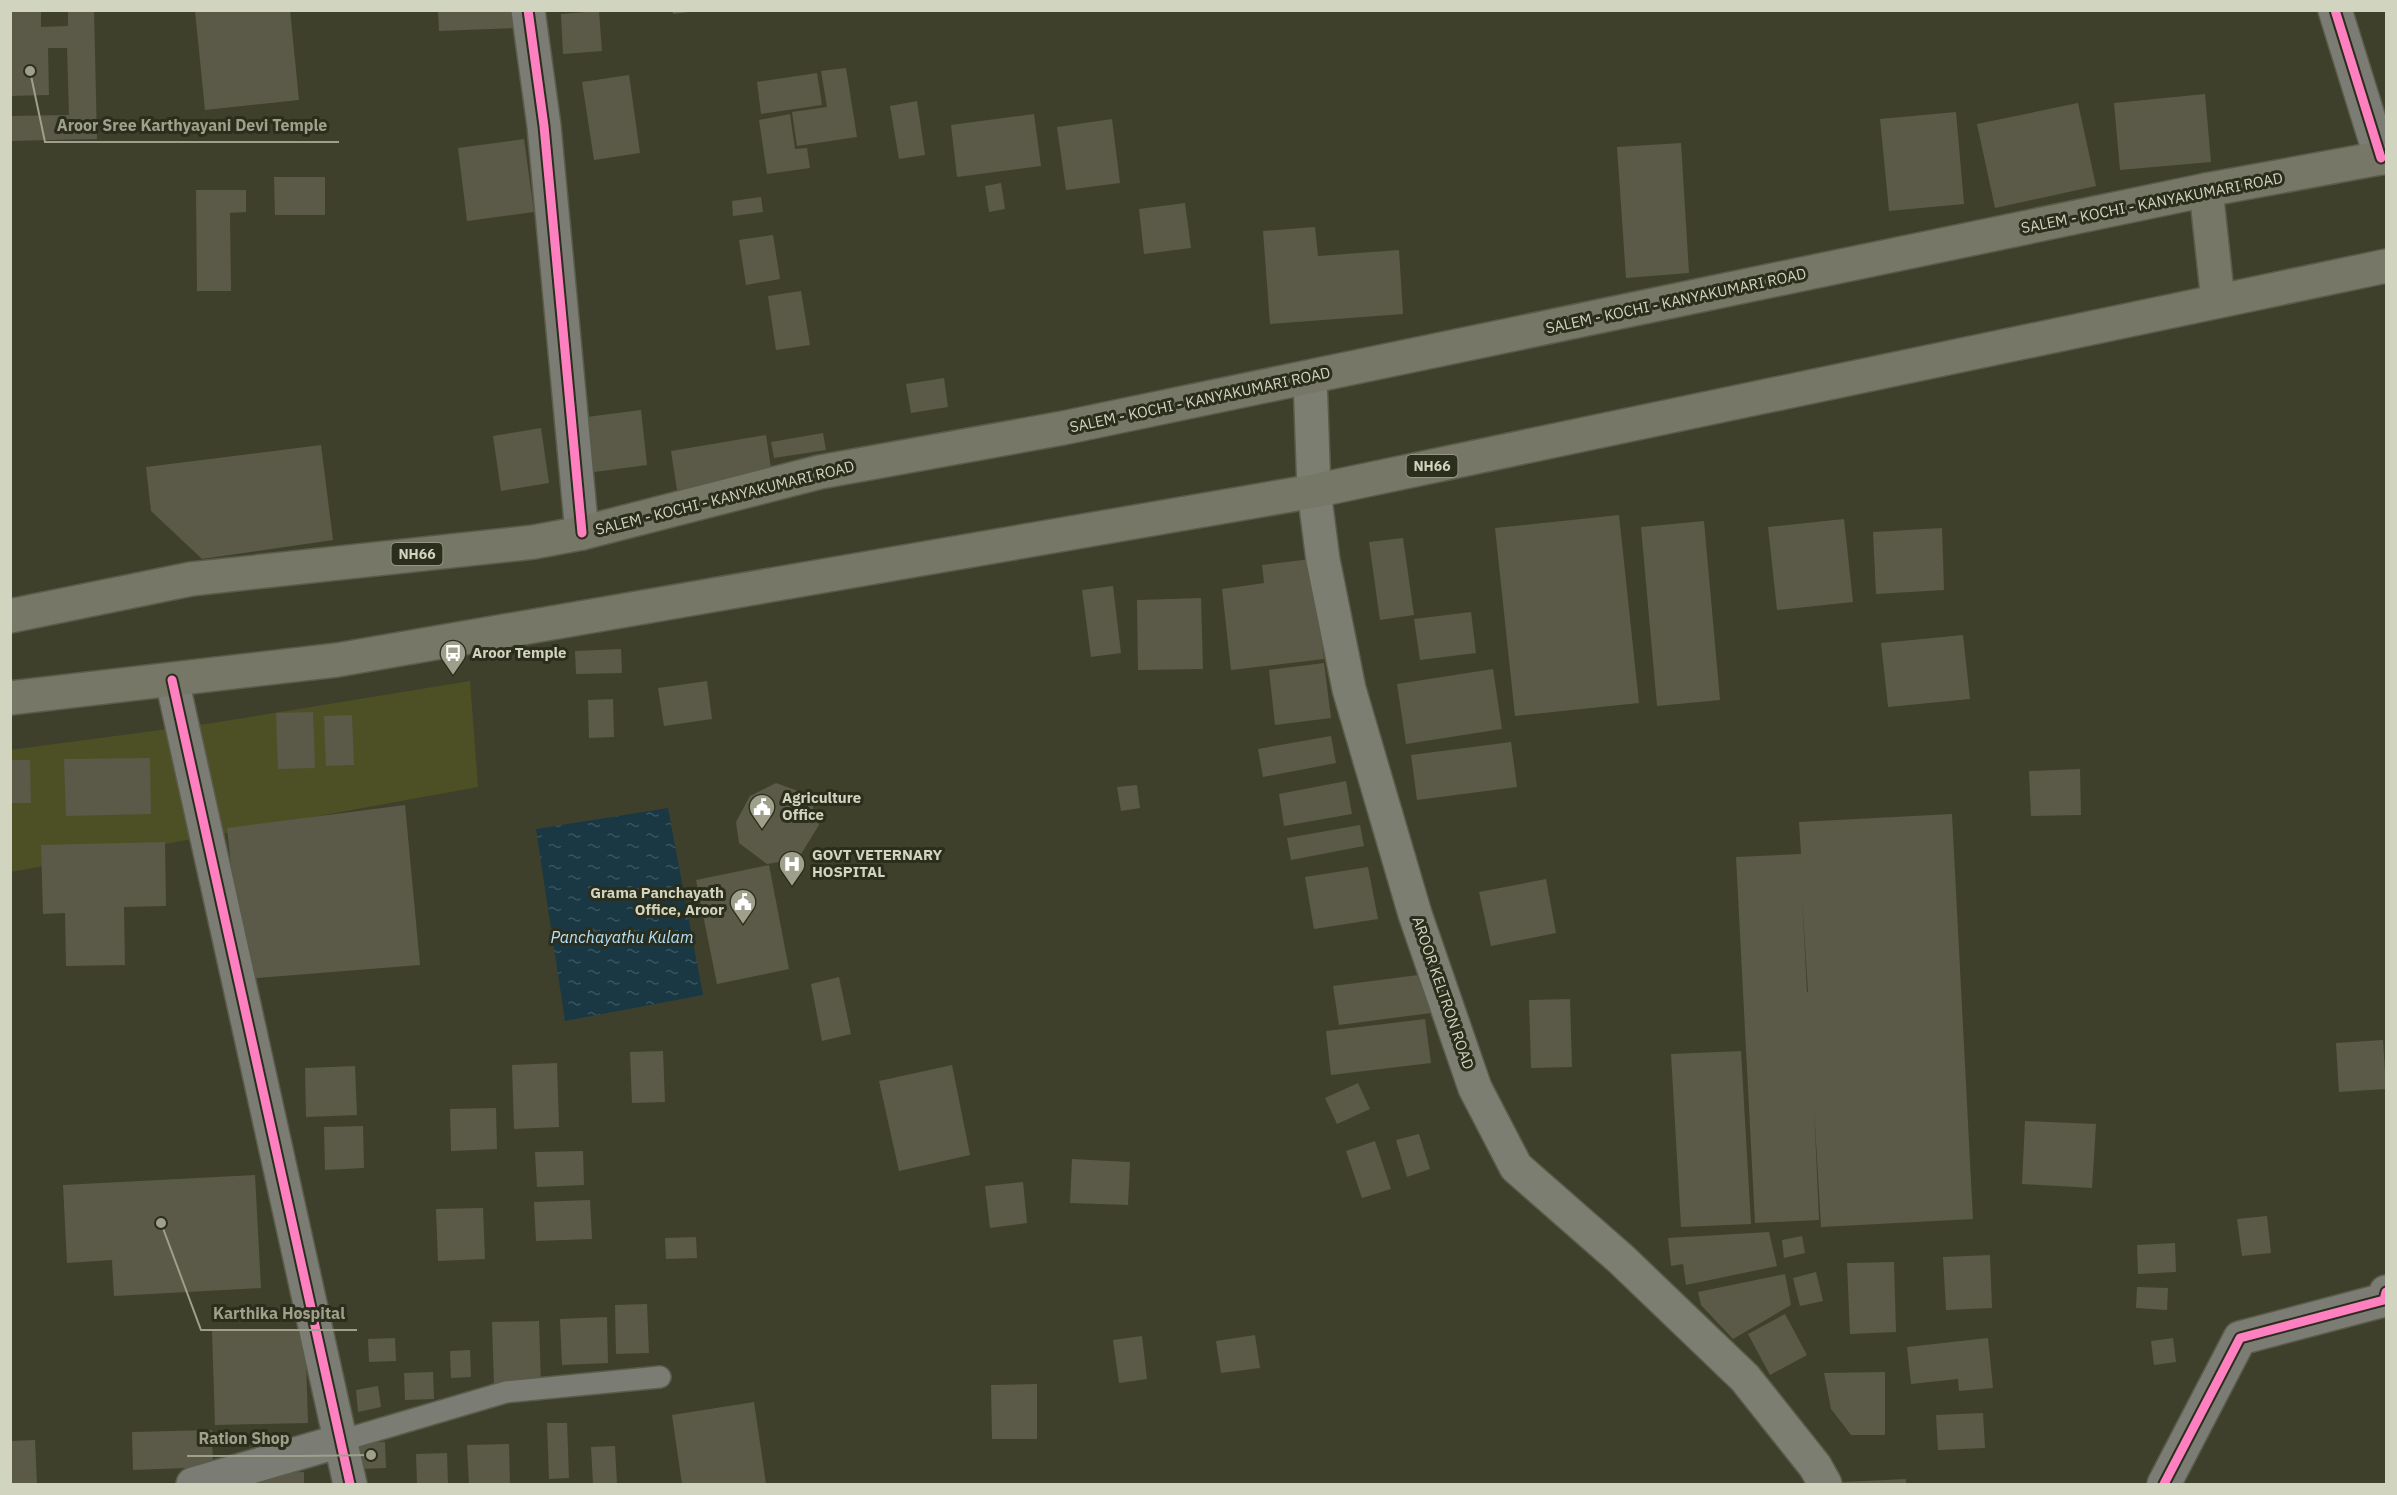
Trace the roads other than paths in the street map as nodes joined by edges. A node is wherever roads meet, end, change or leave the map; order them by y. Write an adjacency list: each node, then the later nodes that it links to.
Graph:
1 (528, 10): 9 (street)
2 (2335, 10): 3 (street)
3 (2384, 158): 4 (highway, SALEM - KOCHI - KANYAKUMARI ROAD / NH66)
4 (2206, 190): 6 (highway); 7 (highway, SALEM - KOCHI - KANYAKUMARI ROAD / NH66)
5 (2386, 266): 6 (highway, NH66)
6 (2218, 301): 8 (highway, NH66)
7 (1310, 377): 8 (main road, AROOR KELTRON ROAD); 9 (highway, SALEM - KOCHI - KANYAKUMARI ROAD / NH66)
8 (1314, 491): 11 (highway, NH66); 18 (main road, AROOR KELTRON ROAD)
9 (582, 533): 10 (highway, SALEM - KOCHI - KANYAKUMARI ROAD / NH66)
10 (10, 616)
11 (172, 680): 12 (highway, NH66); 15 (street)
12 (10, 698)
13 (2386, 1292): 19 (street)
14 (660, 1377): 15 (lane)
15 (340, 1441): 16 (street); 17 (street)
16 (193, 1485)
17 (350, 1485)
18 (1824, 1485)
19 (2164, 1485)

